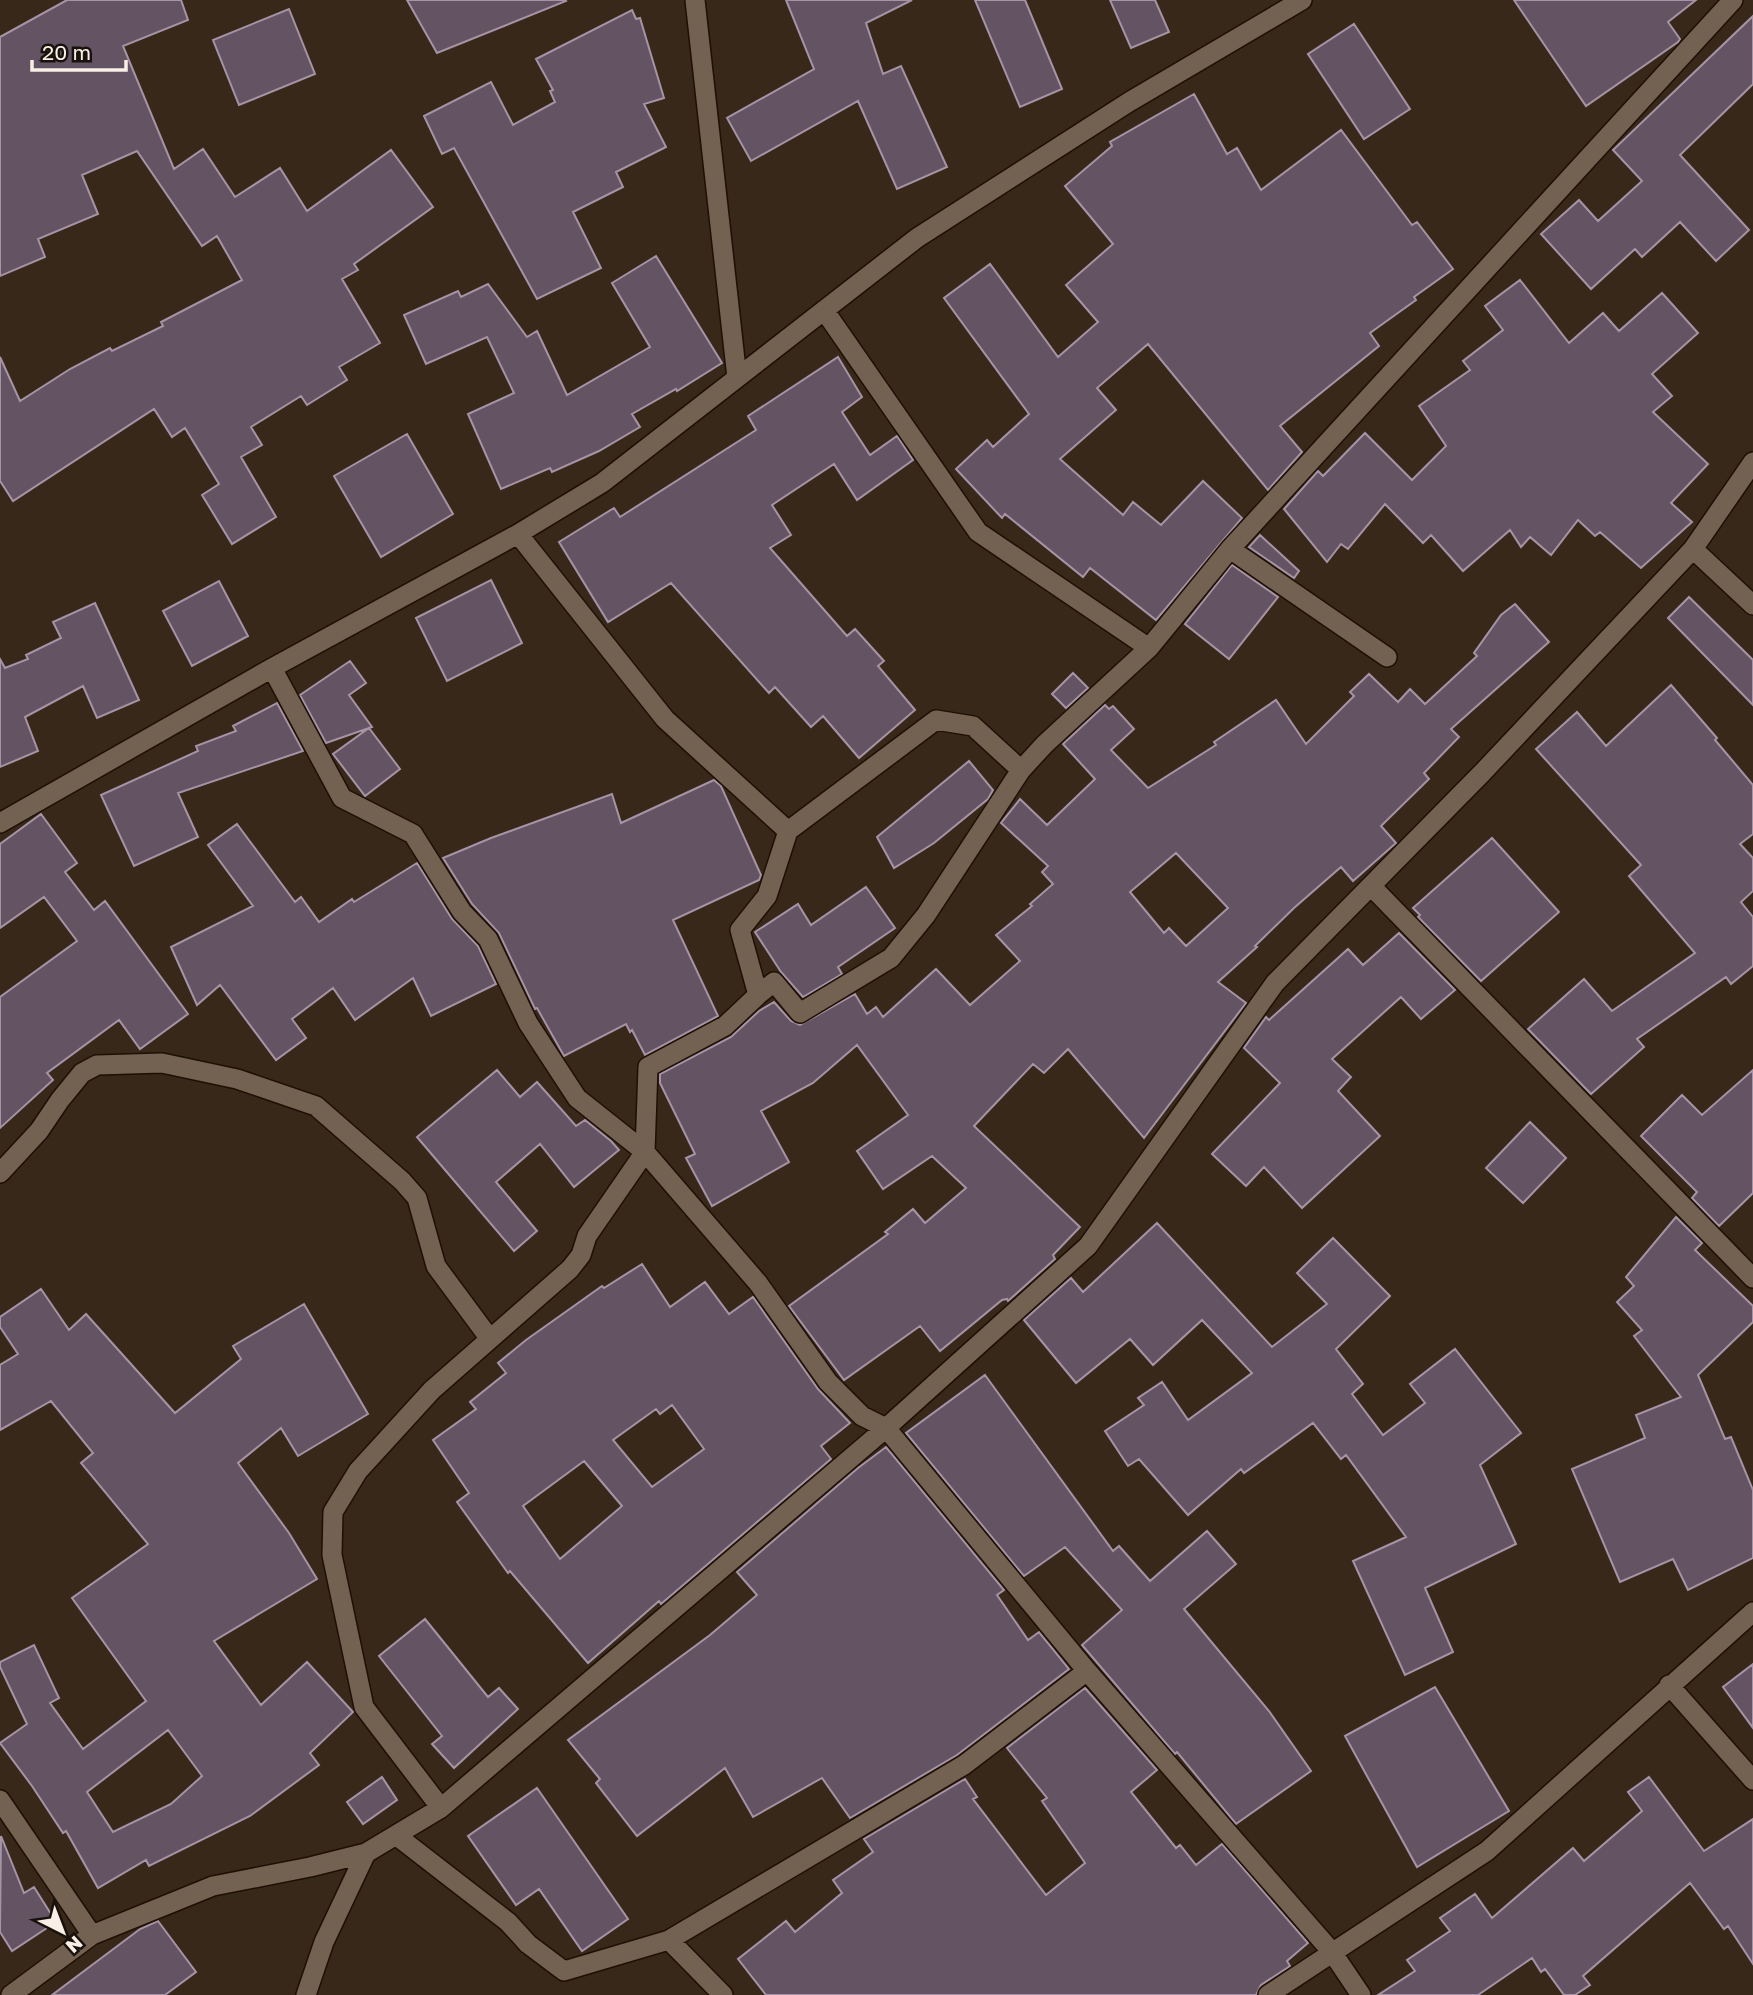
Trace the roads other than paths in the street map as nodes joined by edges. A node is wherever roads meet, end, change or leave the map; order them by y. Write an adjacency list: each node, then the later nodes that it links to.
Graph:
1 (695, 0): 5 (street)
2 (1302, 0): 4 (street)
3 (1733, 0): 8 (street)
4 (824, 310): 5 (street); 11 (street)
5 (737, 378): 7 (street)
6 (1753, 462): 9 (street)
7 (519, 534): 13 (street); 16 (street)
8 (1230, 549): 11 (street); 12 (street)
9 (1693, 549): 10 (street); 17 (street)
10 (1753, 605)
11 (1149, 648): 14 (street)
12 (1387, 657)
13 (272, 668): 15 (street); 19 (street)
14 (1021, 770): 16 (street); 18 (street)
15 (0, 823)
16 (788, 831): 18 (street)
17 (1371, 886): 21 (street); 23 (street)
18 (758, 995): 19 (street)
19 (645, 1152): 22 (street); 23 (street)
20 (0, 1173): 22 (street)
21 (1753, 1278)
22 (490, 1339): 29 (street)
23 (886, 1428): 25 (street); 29 (street)
24 (1753, 1612): 26 (street)
25 (1087, 1671): 33 (street); 34 (street)
26 (1669, 1685): 27 (street); 34 (street)
27 (1753, 1780)
28 (0, 1800): 32 (street)
29 (441, 1808): 30 (street)
30 (397, 1836): 31 (street); 33 (street)
31 (366, 1853): 32 (street); 36 (street)
32 (92, 1935): 35 (street)
33 (669, 1940): 37 (street)
34 (1332, 1952): 38 (street); 39 (street)
35 (11, 1995)
36 (306, 1995)
37 (723, 1995)
38 (1268, 1995)
39 (1361, 1995)

